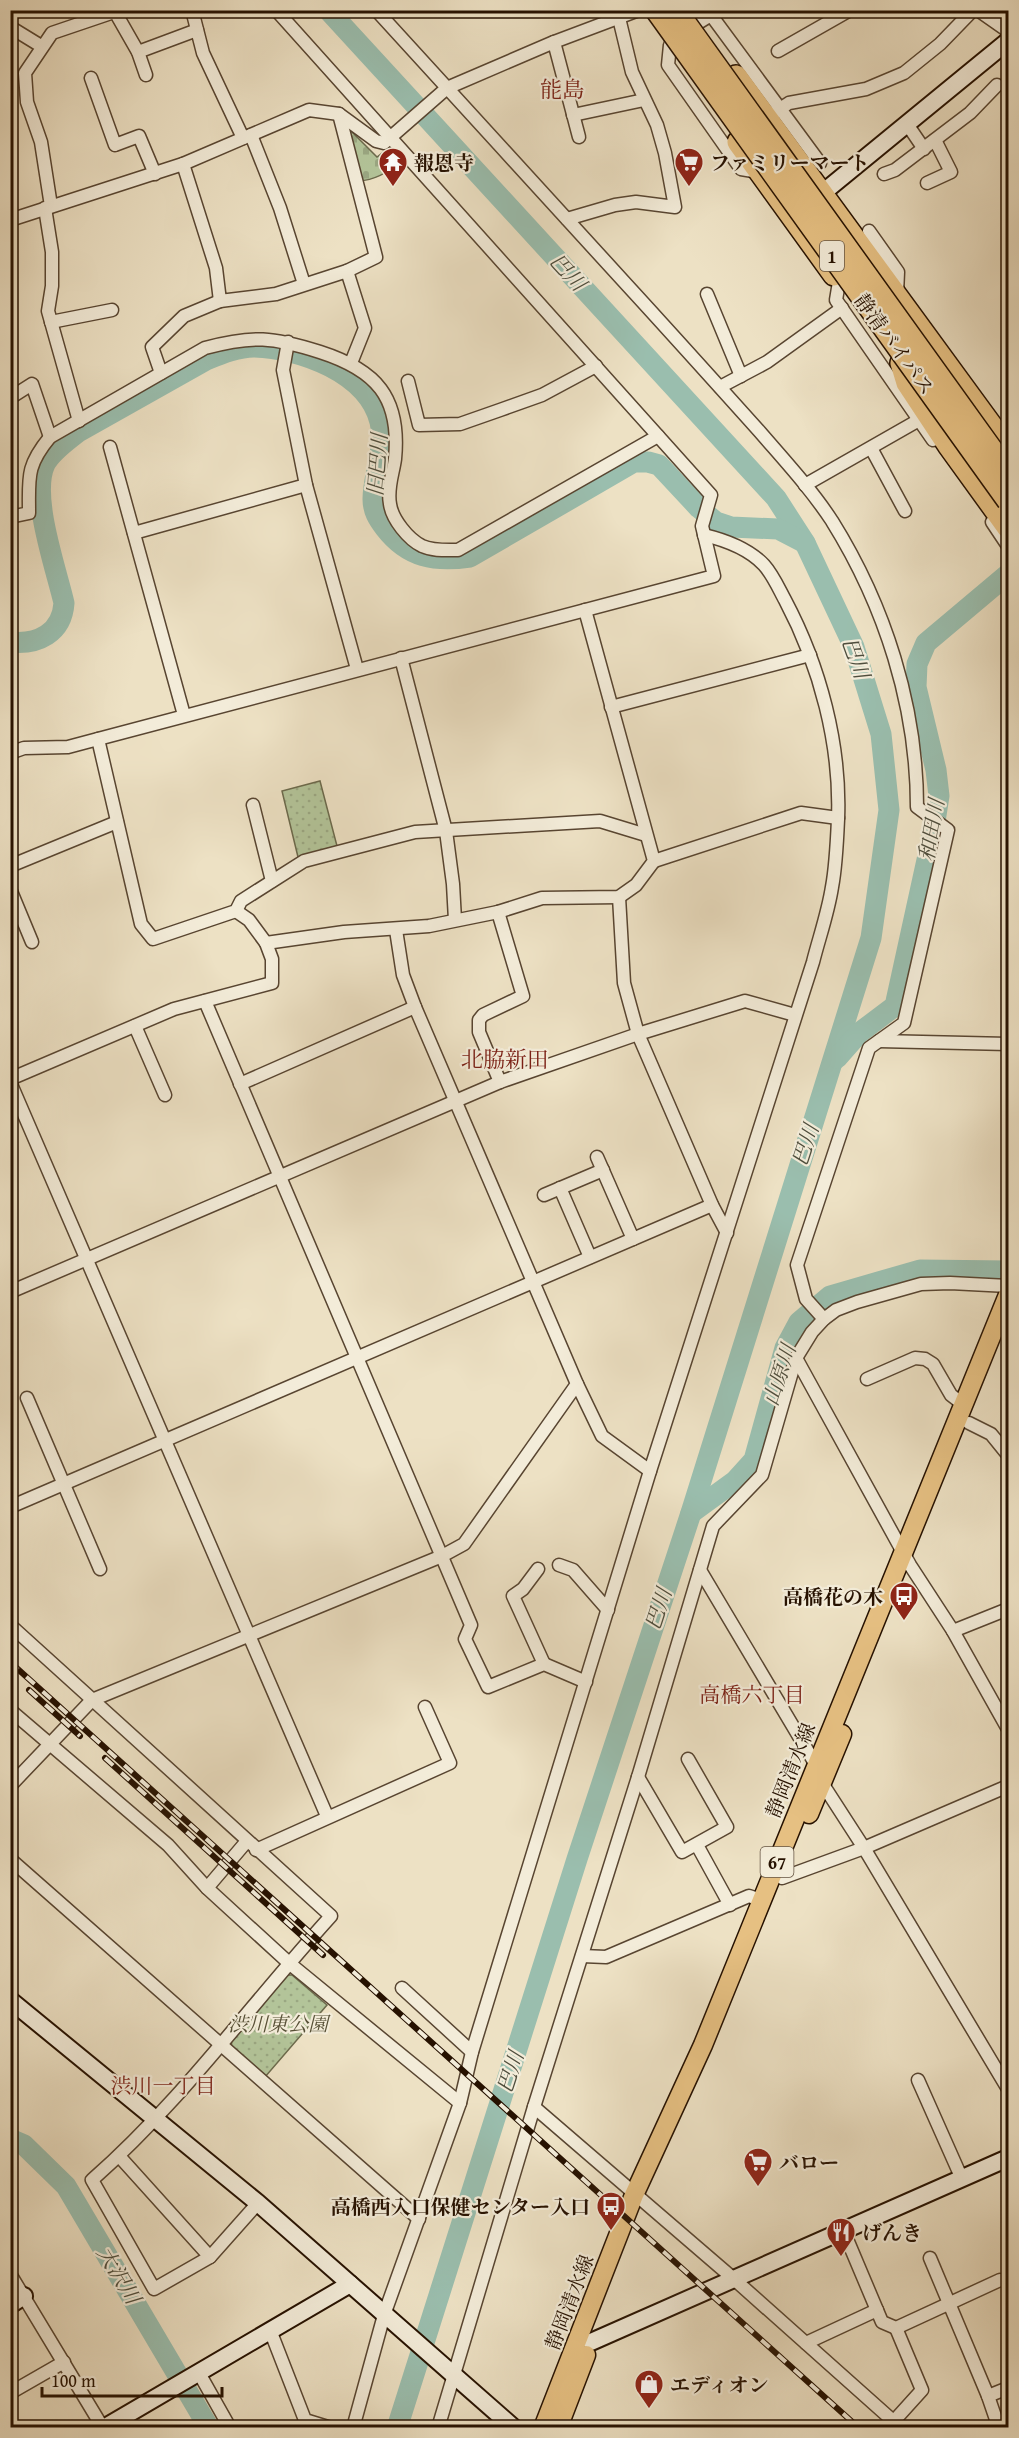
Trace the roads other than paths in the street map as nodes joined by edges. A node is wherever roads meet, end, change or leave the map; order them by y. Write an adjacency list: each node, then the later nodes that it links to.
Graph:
1 (15, 10): 14 (street)
2 (192, 10): 17 (street)
3 (276, 10): 34 (street)
4 (376, 10): 27 (street)
5 (639, 10): 15 (street)
6 (646, 10): 45 (highway)
7 (656, 10): 78 (highway, 静清バイパス / 1, bridge)
8 (676, 10): 75 (highway, 静清バイパス / 1, bridge)
9 (850, 10): 22 (street)
10 (973, 10): 29 (street)
11 (978, 10): 18 (street)
12 (114, 11): 21 (street); 23 (street)
13 (693, 17): 29 (highway)
14 (10, 18)
15 (619, 18): 20 (street); 28 (street)
16 (10, 27): 21 (street)
17 (197, 30): 23 (street); 33 (street)
18 (1008, 31)
19 (1008, 41): 32 (street)
20 (554, 42): 27 (street); 31 (street)
21 (41, 46): 44 (street)
22 (778, 51)
23 (138, 52): 24 (street)
24 (146, 75)
25 (91, 78): 40 (street)
26 (997, 85): 36 (street)
27 (445, 89): 34 (street); 46 (street)
28 (644, 100): 31 (street); 46 (street)
29 (773, 113): 38 (street); 43 (highway)
30 (339, 114): 33 (street); 34 (street); 49 (street)
31 (573, 115): 35 (street)
32 (907, 124): 37 (street); 43 (street)
33 (247, 137): 39 (street); 51 (street)
34 (391, 137): 60 (street)
35 (579, 137)
36 (935, 140): 37 (street); 42 (street)
37 (924, 148): 41 (street)
38 (820, 162)
39 (183, 164): 40 (street); 54 (street)
40 (154, 174): 44 (street)
41 (884, 174)
42 (927, 183)
43 (821, 194): 45 (street); 53 (highway)
44 (48, 207): 47 (street); 57 (street)
45 (791, 218): 50 (highway)
46 (567, 219): 65 (street)
47 (10, 220)
48 (869, 231): 53 (street)
49 (347, 271): 51 (street); 59 (street)
50 (839, 282): 55 (street); 62 (highway)
51 (304, 284): 54 (street)
52 (707, 294): 63 (street)
53 (897, 294): 69 (highway); 74 (highway)
54 (220, 301): 61 (street)
55 (842, 308): 63 (street); 67 (street)
56 (112, 310): 57 (street)
57 (51, 322): 68 (street)
58 (288, 342): 59 (street); 61 (street); 76 (street)
59 (351, 363): 70 (street)
60 (596, 366): 64 (street); 70 (street)
61 (161, 373): 68 (street)
62 (904, 373): 79 (highway); 82 (highway)
63 (741, 375): 65 (street)
64 (408, 381)
65 (720, 387): 77 (street)
66 (10, 398): 71 (street)
67 (919, 420): 73 (street); 85 (street)
68 (79, 421): 71 (street)
69 (1008, 431)
70 (658, 436): 83 (street)
71 (50, 437): 81 (street)
72 (110, 447): 84 (street)
73 (870, 448): 77 (street); 80 (street)
74 (1008, 448)
75 (1008, 472)
76 (306, 485): 84 (street); 89 (street)
77 (806, 485): 115 (street)
78 (1008, 501)
79 (1008, 509)
80 (905, 511)
81 (10, 517)
82 (1008, 528)
83 (703, 530): 86 (street); 87 (street)
84 (134, 533): 91 (street)
85 (1008, 546)
86 (585, 610): 88 (street); 90 (street)
87 (810, 655): 90 (street); 95 (street)
88 (401, 658): 89 (street); 97 (street)
89 (357, 669): 91 (street)
90 (611, 707): 98 (street)
91 (184, 715): 92 (street)
92 (99, 740): 93 (street); 96 (street)
93 (10, 753)
94 (252, 805): 101 (street)
95 (838, 818): 99 (street); 112 (street)
96 (117, 822): 100 (street); 104 (street)
97 (446, 831): 98 (street); 101 (street); 106 (street)
98 (646, 835): 99 (street)
99 (654, 861): 103 (street)
100 (10, 866)
101 (272, 881): 104 (street)
102 (10, 889): 108 (street)
103 (619, 897): 105 (street); 114 (street)
104 (236, 911): 109 (street)
105 (498, 912): 106 (street); 118 (street)
106 (455, 920): 107 (street)
107 (396, 930): 109 (street); 111 (street)
108 (32, 942)
109 (266, 943): 110 (street)
110 (205, 1001): 113 (street); 119 (street)
111 (415, 1007): 119 (street); 121 (street)
112 (795, 1015): 114 (street); 128 (street)
113 (135, 1026): 117 (street); 120 (street)
114 (638, 1034): 118 (street); 127 (street)
115 (879, 1041): 116 (street); 136 (street)
116 (1008, 1044)
117 (10, 1081): 131 (street)
118 (500, 1082): 121 (street)
119 (240, 1084): 124 (street)
120 (165, 1095)
121 (456, 1100): 124 (street); 132 (street)
122 (597, 1157): 123 (street)
123 (603, 1170): 125 (street); 129 (street)
124 (280, 1177): 131 (street); 138 (street)
125 (560, 1188): 126 (street); 130 (street)
126 (544, 1195)
127 (712, 1206): 128 (street); 129 (street)
128 (727, 1233): 147 (street)
129 (633, 1239): 130 (street)
130 (590, 1257): 132 (street)
131 (87, 1259): 134 (street); 145 (street)
132 (533, 1281): 138 (street); 141 (street)
133 (1008, 1286): 136 (street)
134 (10, 1292)
135 (1008, 1295): 143 (main road, 静岡清水線 / 67)
136 (824, 1319): 139 (street)
137 (1008, 1326): 144 (main road, 静岡清水線 / 67)
138 (357, 1358): 145 (street); 150 (street)
139 (796, 1358): 151 (street); 155 (street)
140 (867, 1379): 143 (street)
141 (577, 1384): 147 (street); 150 (street)
142 (27, 1398): 148 (street)
143 (964, 1405): 151 (main road, 静岡清水線 / 67)
144 (969, 1424): 146 (street); 151 (main road, 静岡清水線 / 67)
145 (165, 1439): 148 (street); 160 (street)
146 (1008, 1455)
147 (650, 1471): 157 (street)
148 (63, 1483): 149 (street); 153 (street)
149 (10, 1507)
150 (442, 1556): 160 (street); 161 (street)
151 (907, 1559): 159 (street); 169 (main road, 静岡清水線 / 67); 171 (main road, 静岡清水線 / 67)
152 (558, 1565): 157 (street)
153 (100, 1569)
154 (538, 1569): 161 (street)
155 (700, 1570): 169 (street); 170 (street)
156 (1008, 1609): 159 (street)
157 (608, 1610): 162 (street)
158 (10, 1625): 163 (street)
159 (953, 1631): 166 (street)
160 (250, 1636): 163 (street); 174 (street)
161 (544, 1664): 162 (street)
162 (586, 1682): 188 (street)
163 (92, 1700): 167 (street); 175 (street)
164 (425, 1707): 174 (street)
165 (10, 1710): 167 (street)
166 (1008, 1729)
167 (49, 1744): 172 (street); 180 (street)
168 (688, 1759): 176 (street)
169 (816, 1765): 171 (street); 181 (main road, 静岡清水線 / 67)
170 (639, 1777): 176 (street); 183 (street)
171 (822, 1783): 177 (street); 179 (main road, 静岡清水線 / 67)
172 (10, 1786)
173 (1008, 1786): 177 (street)
174 (327, 1816): 175 (street)
175 (252, 1845): 180 (street); 184 (street)
176 (697, 1845): 182 (street)
177 (864, 1848): 179 (street); 190 (street)
178 (10, 1859): 187 (street)
179 (782, 1878): 197 (main road, 静岡清水線 / 67)
180 (207, 1887): 184 (street)
181 (761, 1900): 182 (street); 197 (main road, 静岡清水線 / 67)
182 (730, 1905): 183 (street)
183 (582, 1956): 192 (street)
184 (289, 1962): 187 (street); 191 (street)
185 (402, 1988): 188 (street)
186 (10, 2000): 193 (street)
187 (222, 2045): 193 (street); 199 (street)
188 (472, 2052): 191 (street)
189 (918, 2080): 196 (street)
190 (1007, 2084)
191 (460, 2103): 199 (street)
192 (534, 2107): 197 (street); 217 (street)
193 (156, 2120): 194 (street); 198 (street)
194 (119, 2156): 201 (street); 201 (street)
195 (1008, 2158): 196 (street)
196 (962, 2179): 200 (street)
197 (639, 2198): 204 (street); 213 (main road, 静岡清水線 / 67); 228 (main road, 静岡清水線 / 67)
198 (258, 2203): 201 (street); 206 (street)
199 (419, 2219): 210 (street)
200 (844, 2232): 204 (street); 209 (street)
201 (210, 2257)
202 (930, 2258): 208 (street)
203 (10, 2274): 207 (street)
204 (735, 2280): 213 (street); 214 (street)
205 (1000, 2280): 208 (street)
206 (350, 2284): 210 (street); 212 (street)
207 (17, 2300): 215 (street)
208 (950, 2303): 211 (street); 220 (street)
209 (877, 2310): 211 (street); 214 (street)
210 (387, 2318): 217 (street); 225 (street)
211 (896, 2328): 221 (street)
212 (270, 2330): 216 (street); 224 (street)
213 (591, 2342): 229 (main road, 静岡清水線 / 67)
214 (806, 2343): 221 (street)
215 (64, 2362): 219 (street); 222 (street)
216 (198, 2374): 222 (street); 223 (street)
217 (452, 2374): 226 (street); 227 (street)
218 (1008, 2388): 220 (street)
219 (10, 2393)
220 (988, 2396): 230 (street)
221 (897, 2424)
222 (104, 2427)
223 (230, 2427)
224 (331, 2427)
225 (353, 2427)
226 (438, 2427)
227 (514, 2427)
228 (543, 2427)
229 (558, 2427)
230 (999, 2427)

